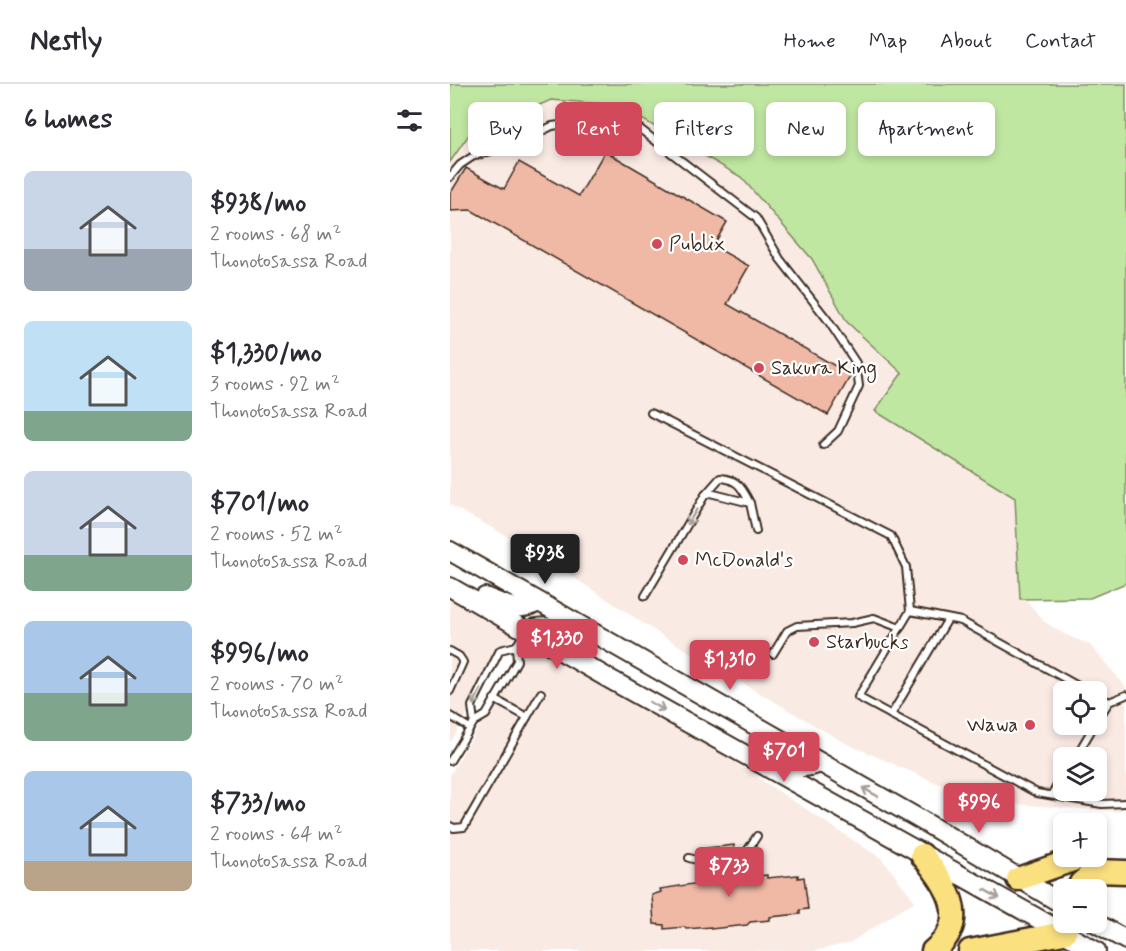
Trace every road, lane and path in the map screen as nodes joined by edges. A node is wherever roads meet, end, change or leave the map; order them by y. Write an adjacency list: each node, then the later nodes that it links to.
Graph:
1 (450, 177): 3 (lane)
2 (651, 413): 12 (lane)
3 (823, 445)
4 (705, 495): 5 (lane); 5 (lane); 10 (lane, one-way to 10)
5 (750, 503): 6 (lane)
6 (756, 531)
7 (450, 551): 11 (main road)
8 (450, 582): 11 (main road)
9 (450, 587): 15 (main road)
10 (645, 596)
11 (539, 602): 16 (main road)
12 (910, 611): 13 (lane); 14 (lane)
13 (948, 619): 19 (lane); 26 (lane)
14 (900, 628): 18 (lane); 26 (lane)
15 (521, 639): 16 (main road); 23 (lane); 29 (lane, one-way to 29); 30 (main road, one-way to 30)
16 (622, 650): 32 (main road)
17 (450, 651): 20 (lane)
18 (773, 654)
19 (1069, 681)
20 (450, 691)
21 (541, 693): 28 (lane)
22 (1126, 695): 24 (lane)
23 (494, 699): 28 (lane); 29 (lane)
24 (1109, 702): 25 (lane)
25 (1107, 705)
26 (891, 715): 35 (lane)
27 (450, 716): 29 (lane)
28 (527, 717): 37 (lane)
29 (472, 725): 31 (lane)
30 (745, 756): 32 (main road); 33 (main road)
31 (450, 760)
32 (820, 763): 39 (main road, one-way to 32)
33 (787, 778): 39 (main road); 40 (main road)
34 (1053, 792): 35 (lane)
35 (1051, 795): 36 (lane)
36 (1126, 803)
37 (450, 826)
38 (757, 836): 44 (lane)
39 (964, 846): 48 (main road)
40 (922, 855): 51 (main road, one-way to 51); 56 (highway)
41 (1107, 857): 43 (highway)
42 (689, 858): 45 (lane)
43 (1126, 858)
44 (736, 860)
45 (709, 863)
46 (1053, 867): 48 (highway)
47 (1126, 872): 49 (highway)
48 (1018, 879): 50 (main road)
49 (1086, 879)
50 (1053, 899)
51 (1053, 921)
52 (1107, 929): 55 (main road)
53 (1053, 931): 57 (highway)
54 (1073, 933): 58 (main road)
55 (1126, 940)
56 (933, 951)
57 (970, 951)
58 (1096, 951)

